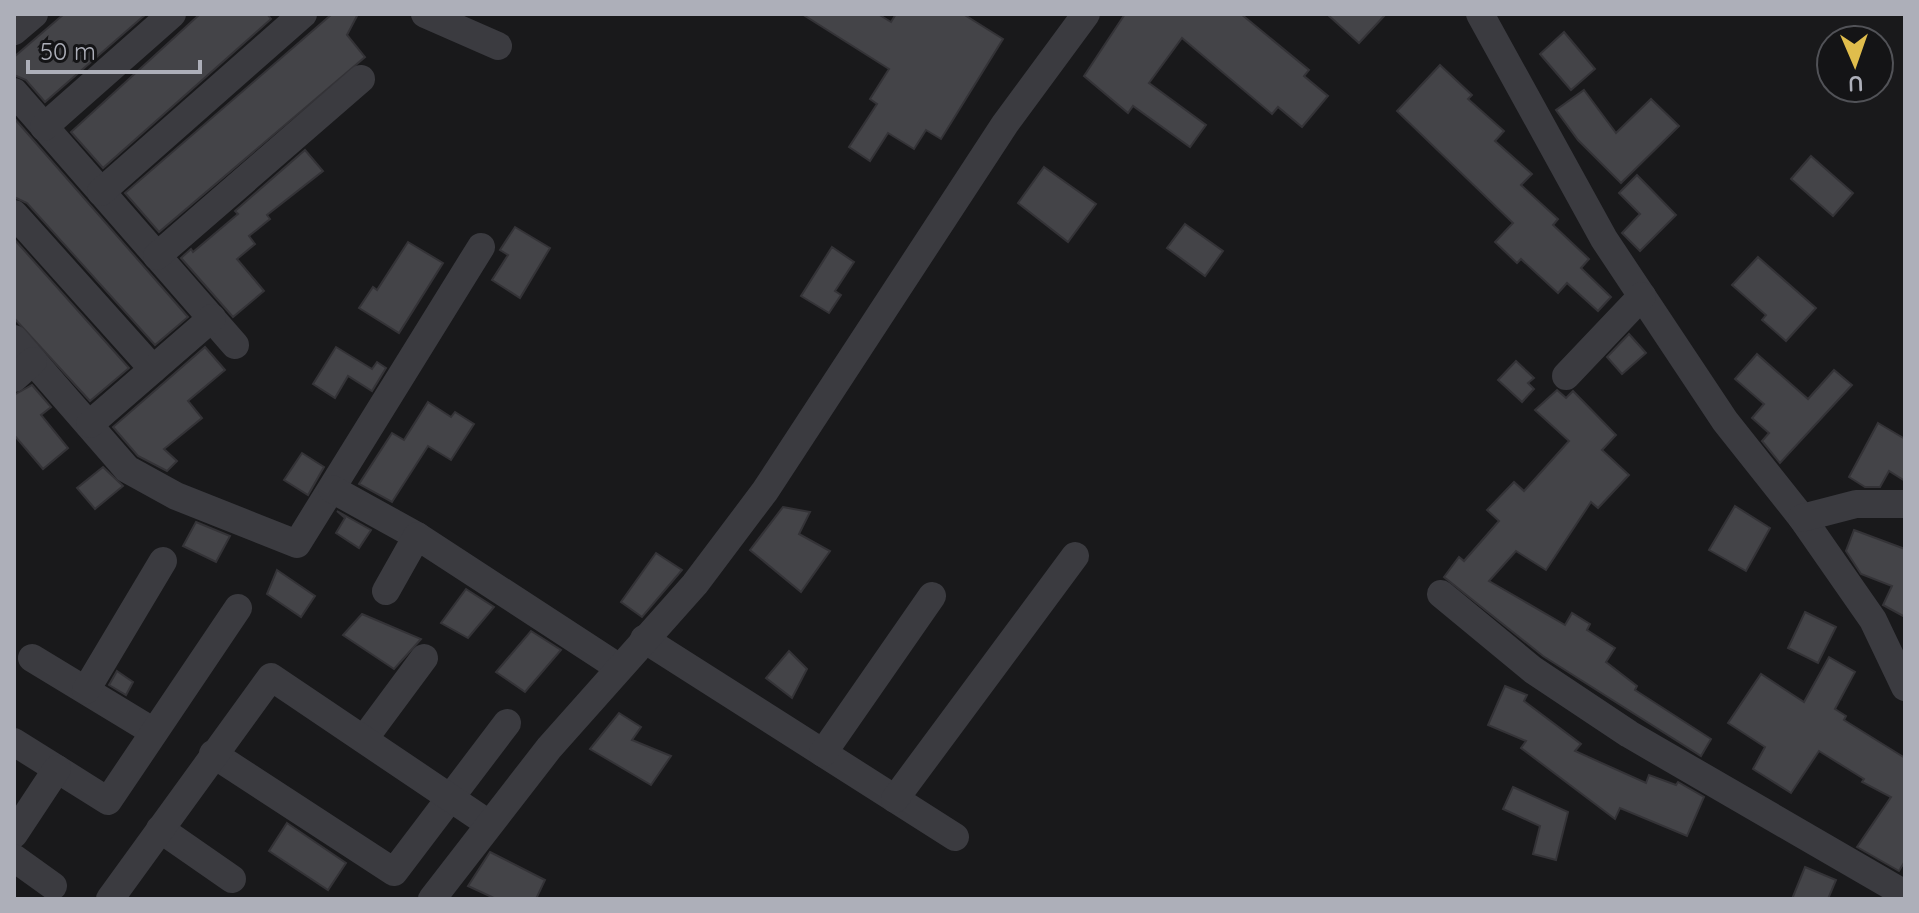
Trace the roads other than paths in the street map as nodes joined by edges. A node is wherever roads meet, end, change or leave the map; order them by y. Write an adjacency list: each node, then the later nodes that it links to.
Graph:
1 (34, 14): 7 (street)
2 (172, 14): 11 (street)
3 (303, 14): 12 (street)
4 (425, 14): 8 (street)
5 (1086, 14): 34 (street)
6 (1480, 14): 16 (street)
7 (14, 31)
8 (498, 46)
9 (361, 79): 15 (street)
10 (14, 92): 11 (street)
11 (44, 127): 12 (street)
12 (101, 192): 15 (street)
13 (14, 214): 21 (street)
14 (481, 247): 24 (street)
15 (157, 256): 17 (street)
16 (1642, 296): 22 (street); 26 (street)
17 (212, 318): 19 (street); 21 (street)
18 (14, 339): 20 (street)
19 (235, 345)
20 (24, 369): 23 (street)
21 (153, 369): 23 (street)
22 (1566, 376)
23 (90, 424): 24 (street)
24 (332, 489): 27 (street)
25 (1905, 504): 26 (street)
26 (1802, 518): 38 (street)
27 (417, 536): 30 (street); 37 (street)
28 (1075, 556): 48 (street)
29 (163, 561): 39 (street)
30 (386, 591)
31 (1441, 594): 56 (street)
32 (932, 596): 44 (street)
33 (238, 608): 41 (street)
34 (644, 639): 37 (street); 44 (street)
35 (32, 658): 39 (street)
36 (424, 658): 42 (street)
37 (618, 667): 49 (street)
38 (1905, 687)
39 (86, 690): 41 (street)
40 (507, 723): 47 (street)
41 (154, 732): 46 (street)
42 (364, 739): 45 (street); 47 (street)
43 (14, 742): 46 (street)
44 (823, 753): 48 (street)
45 (213, 754): 47 (street); 50 (street)
46 (57, 769): 51 (street)
47 (450, 797): 49 (street)
48 (895, 799): 52 (street)
49 (489, 824): 58 (street)
50 (160, 829): 54 (street); 57 (street)
51 (14, 834)
52 (955, 837)
53 (14, 858): 55 (street)
54 (232, 879)
55 (53, 886)
56 (1905, 894)
57 (110, 899)
58 (432, 899)

